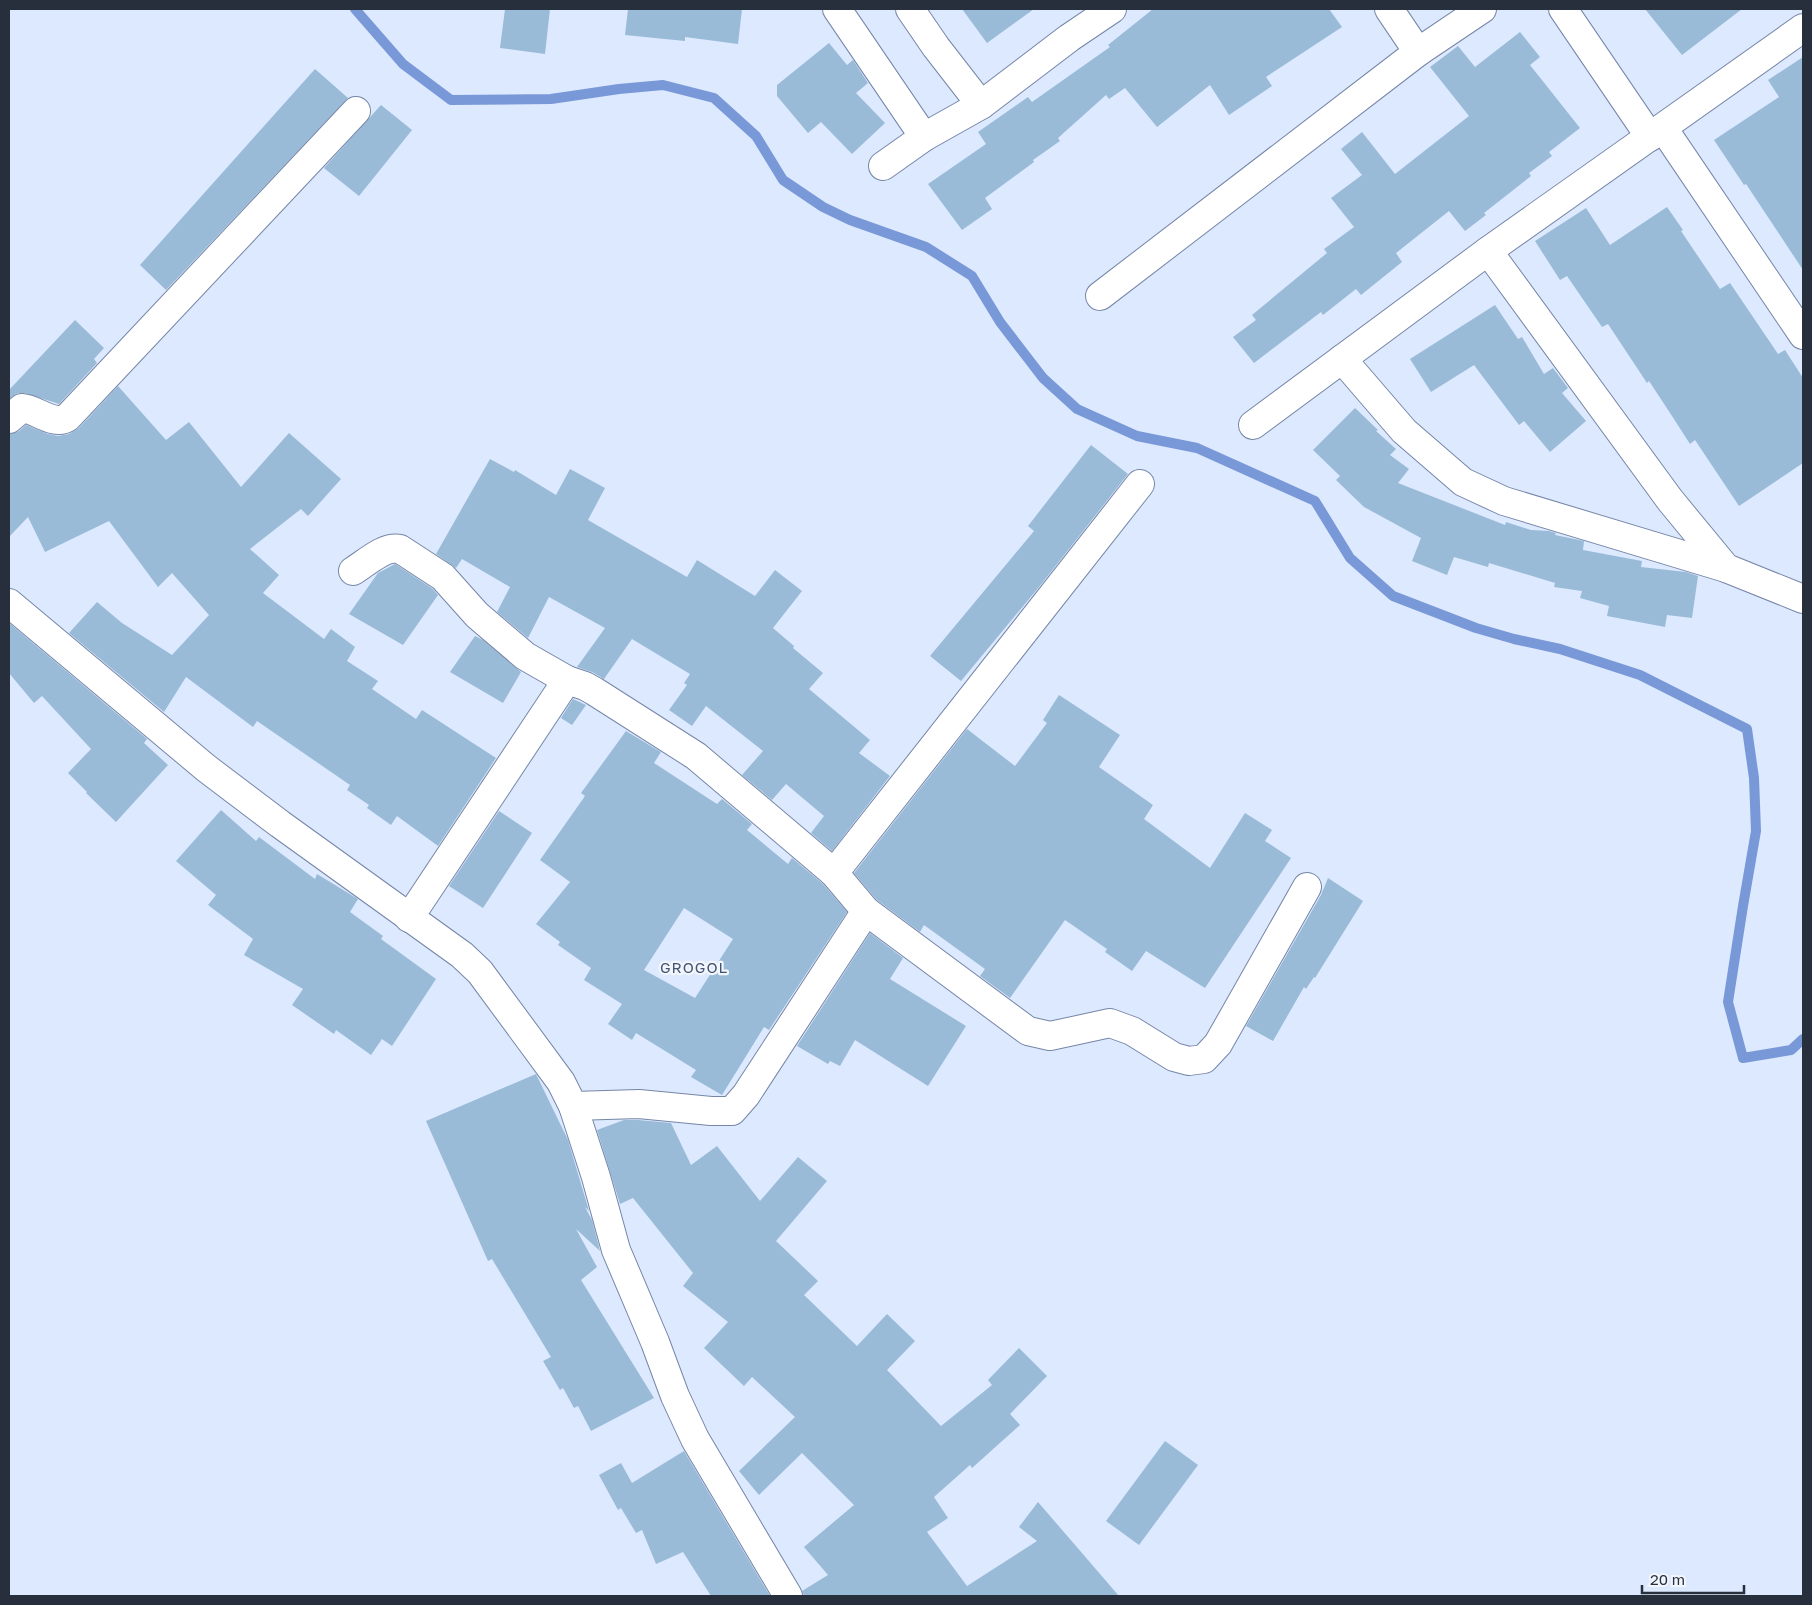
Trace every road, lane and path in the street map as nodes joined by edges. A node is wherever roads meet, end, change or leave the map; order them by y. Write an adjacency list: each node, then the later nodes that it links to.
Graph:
1 (837, 9): 12 (street)
2 (910, 9): 9 (street)
3 (1112, 9): 9 (street)
4 (1389, 9): 8 (street)
5 (1482, 9): 8 (street)
6 (1563, 9): 11 (street)
7 (1803, 28): 11 (street)
8 (1418, 52): 15 (street)
9 (981, 105): 12 (street)
10 (356, 111): 18 (street)
11 (1656, 133): 14 (street); 16 (street)
12 (924, 137): 13 (street)
13 (882, 166)
14 (1488, 251): 17 (street); 21 (street)
15 (1100, 296)
16 (1803, 335)
17 (1342, 359): 19 (street); 21 (street)
18 (9, 419)
19 (1253, 425)
20 (1140, 484): 26 (street)
21 (1726, 568): 23 (street)
22 (353, 571): 25 (street)
23 (1803, 599)
24 (9, 602): 29 (street)
25 (567, 680): 26 (street); 29 (street)
26 (834, 873): 28 (street)
27 (1307, 887): 28 (street)
28 (866, 910): 30 (street)
29 (409, 918): 30 (street)
30 (573, 1106): 31 (street)
31 (788, 1596)

